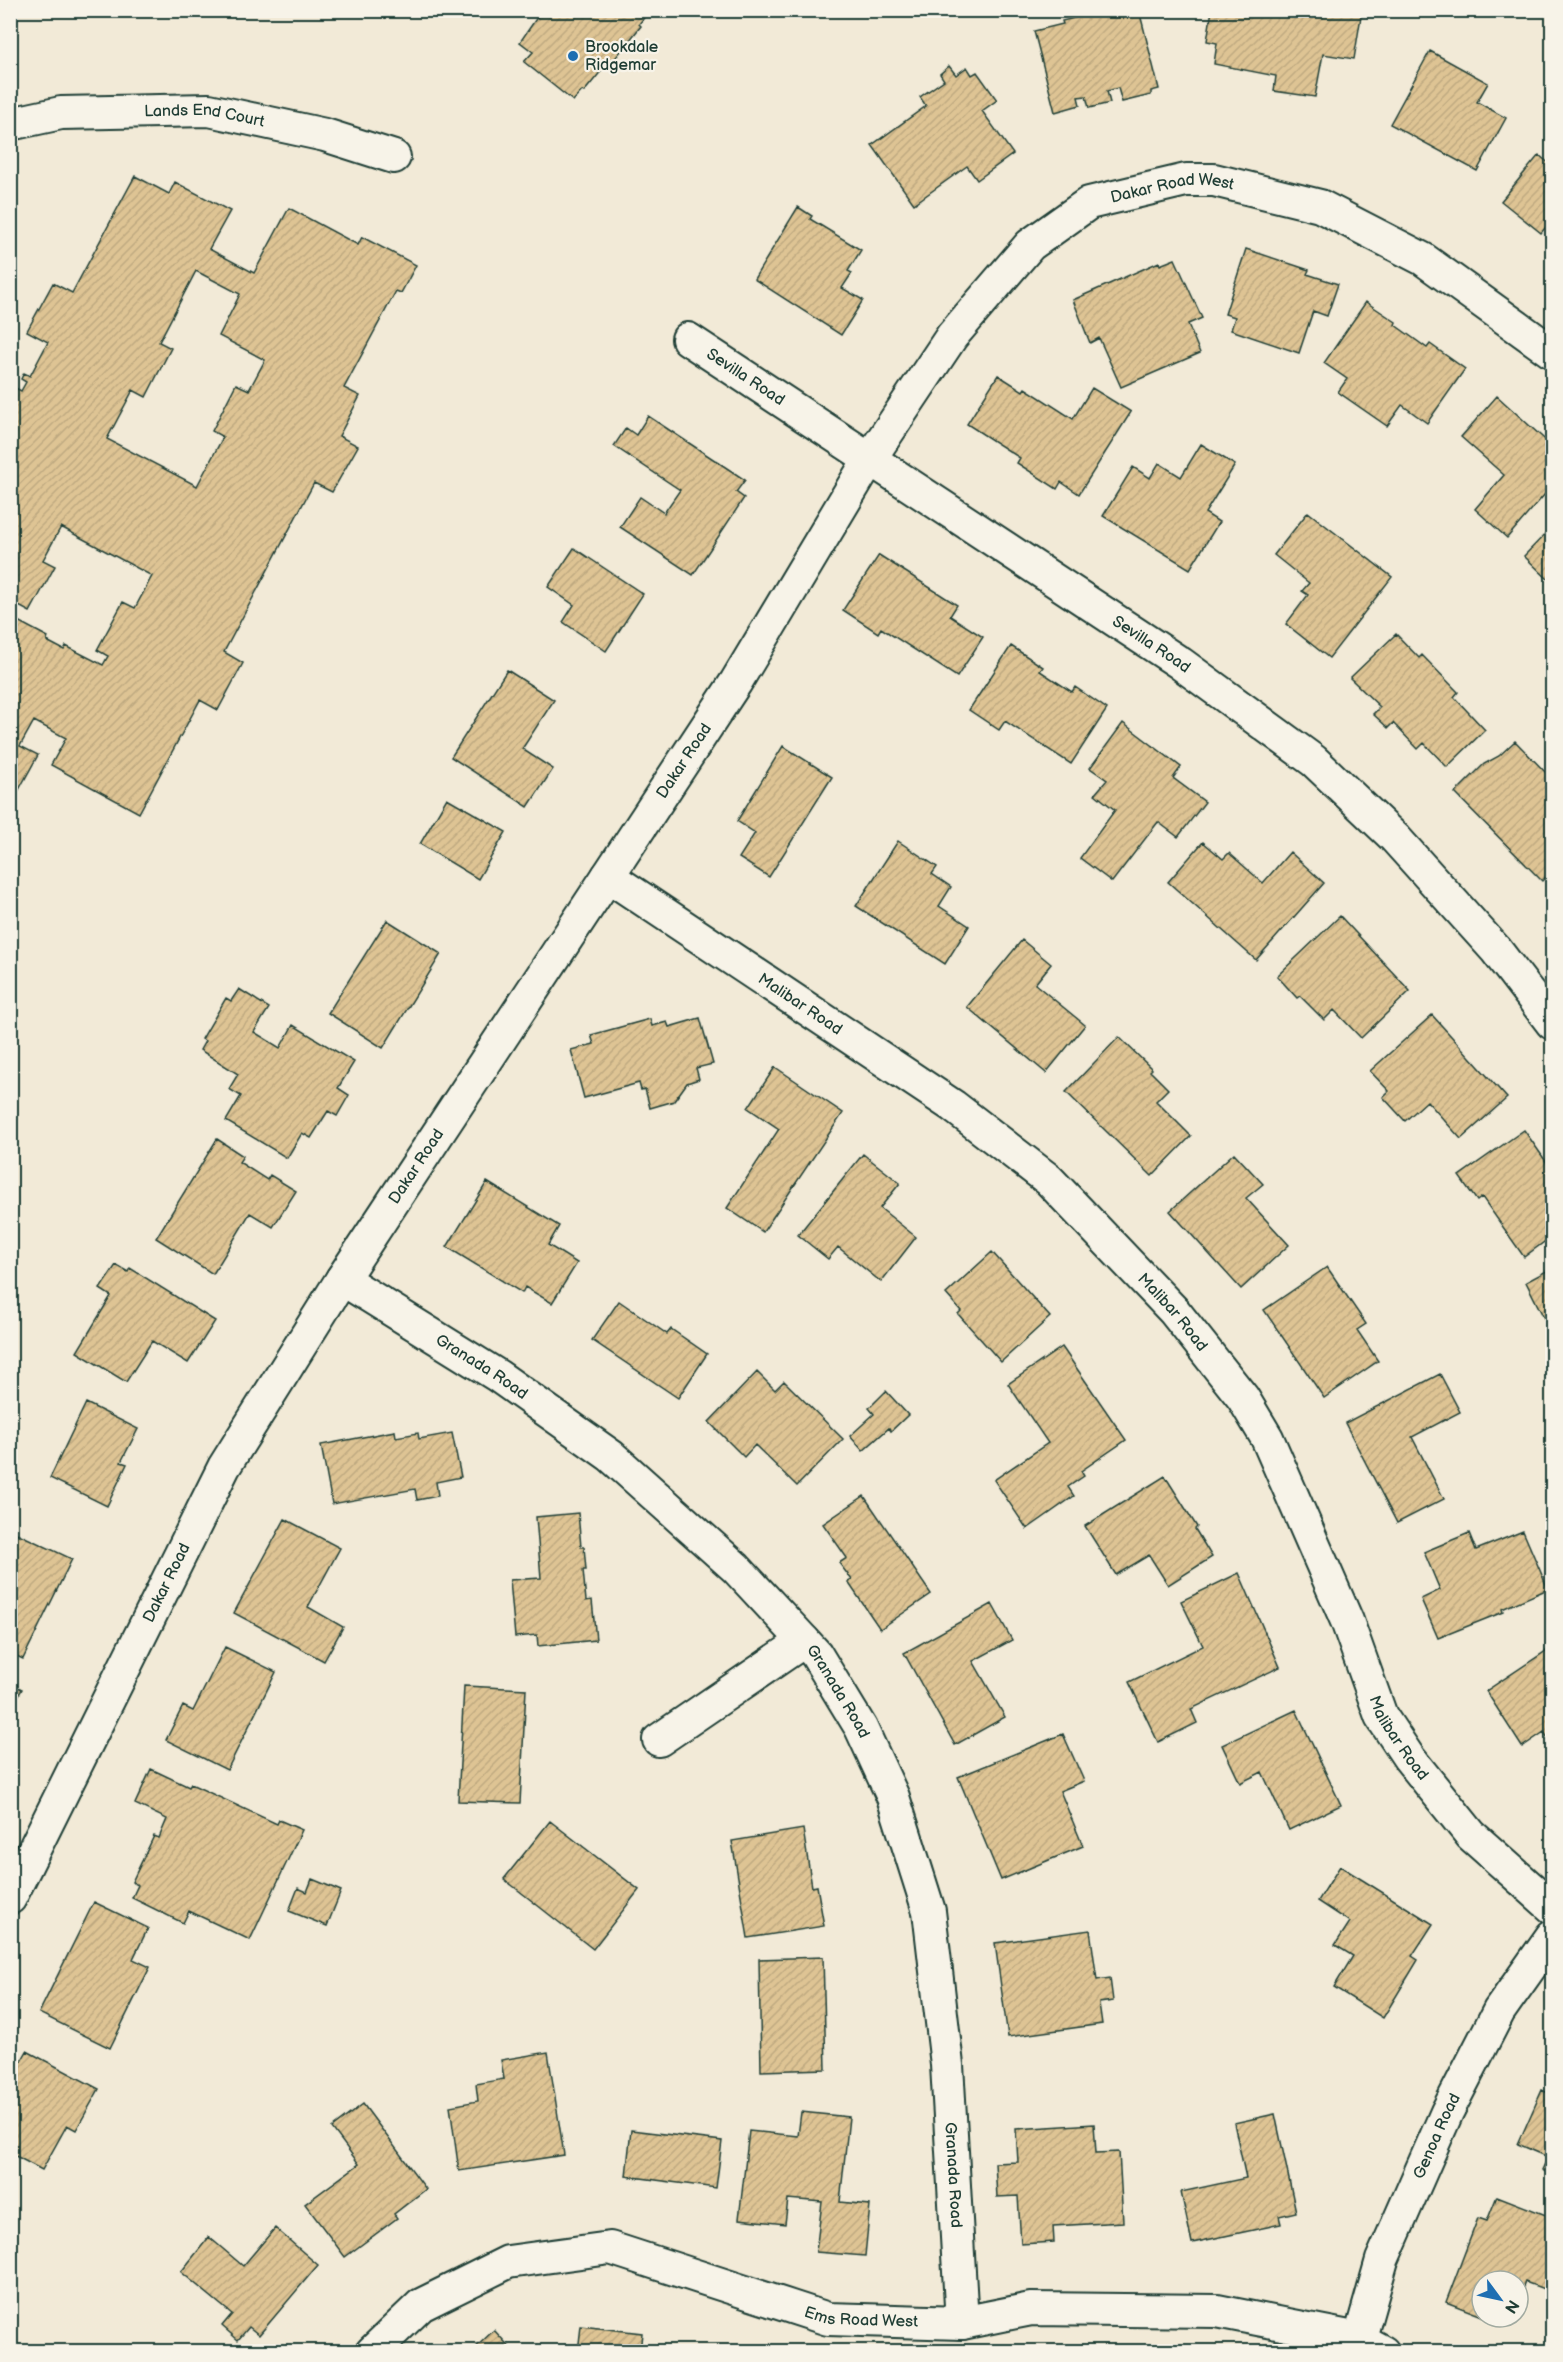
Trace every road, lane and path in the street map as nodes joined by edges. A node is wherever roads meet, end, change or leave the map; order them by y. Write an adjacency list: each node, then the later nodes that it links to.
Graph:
1 (10, 124): 2 (street, Lands End Court)
2 (394, 157)
3 (688, 339): 5 (street, Sevilla Road)
4 (1552, 352): 5 (street, Dakar Road West)
5 (869, 460): 6 (street, Dakar Road); 7 (street, Sevilla Road)
6 (608, 876): 8 (street, Dakar Road); 12 (street, Malibar Road)
7 (1552, 1023)
8 (342, 1279): 9 (street, Granada Road); 11 (street, Dakar Road)
9 (804, 1641): 10 (street); 14 (street, Granada Road)
10 (659, 1740)
11 (10, 1898)
12 (1552, 1907)
13 (1552, 1936): 15 (street, Genoa Road)
14 (962, 2323): 15 (street, Ems Road West); 16 (street, Ems Road West)
15 (1366, 2348)
16 (372, 2352)

